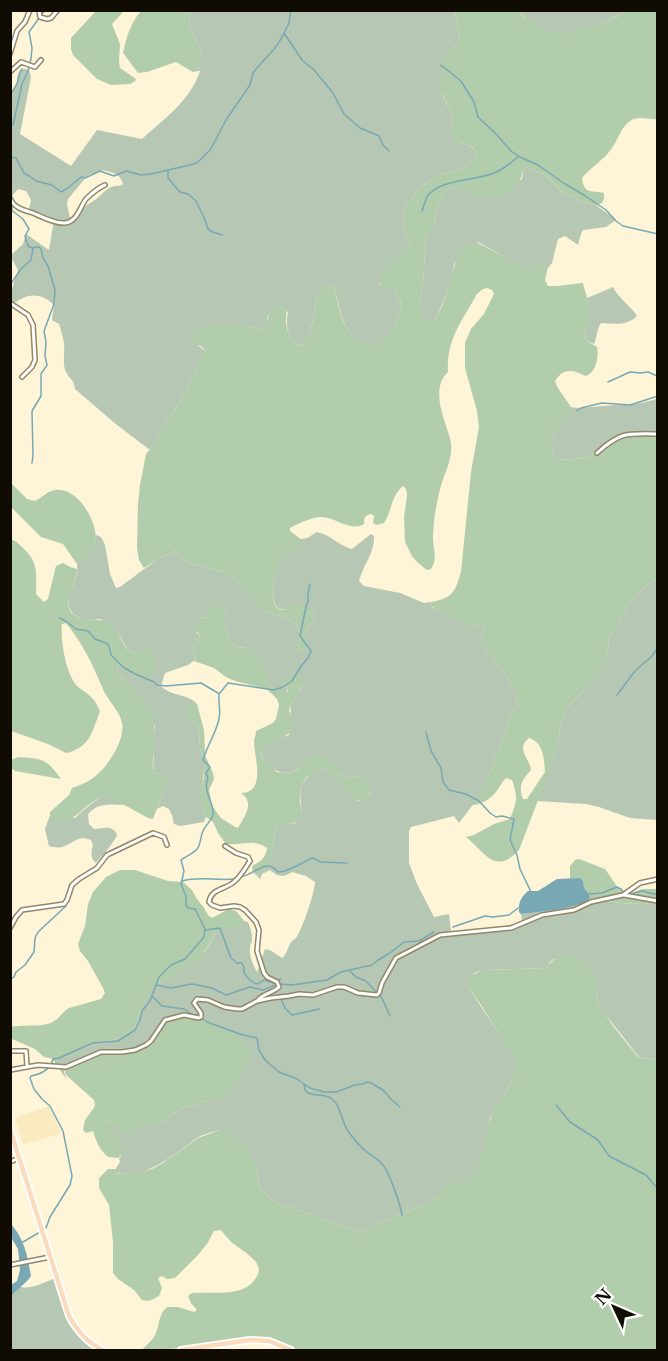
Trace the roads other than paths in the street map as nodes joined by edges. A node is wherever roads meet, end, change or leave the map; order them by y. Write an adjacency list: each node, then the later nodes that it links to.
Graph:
1 (39, 10): 3 (street)
2 (30, 11): 4 (street)
3 (57, 11)
4 (10, 54)
5 (41, 60): 6 (street)
6 (10, 72)
7 (105, 185): 8 (street)
8 (10, 198)
9 (10, 303): 10 (street)
10 (22, 376)
11 (657, 434): 12 (street)
12 (597, 453)
13 (167, 845): 18 (street)
14 (225, 846): 19 (street)
15 (657, 879): 16 (street)
16 (623, 895): 17 (street); 19 (street)
17 (657, 901)
18 (10, 928)
19 (257, 1001): 21 (street)
20 (10, 1051): 21 (street)
21 (27, 1066): 22 (street)
22 (10, 1070)
23 (10, 1129): 24 (main road)
24 (19, 1158): 25 (street); 26 (main road)
25 (10, 1162)
26 (50, 1257): 27 (street); 28 (main road)
27 (10, 1265)
28 (102, 1350)
29 (182, 1350): 30 (main road)
30 (291, 1350)

